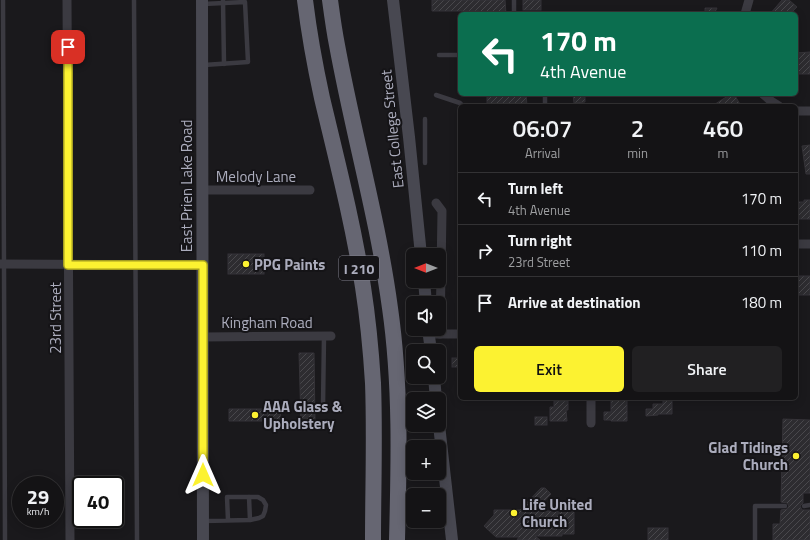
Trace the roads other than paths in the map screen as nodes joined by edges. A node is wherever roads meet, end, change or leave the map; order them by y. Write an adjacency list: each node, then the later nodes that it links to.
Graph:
1 (3, 0): 32 (lane)
2 (67, 0): 33 (street, 23rd Street)
3 (134, 0): 34 (lane)
4 (305, 0): 56 (highway, I 210)
5 (330, 0): 57 (highway, I 210)
6 (393, 0): 31 (street, East College Street)
7 (514, 0): 12 (lane)
8 (749, 0): 13 (street)
9 (223, 1): 10 (lane); 11 (lane); 16 (lane)
10 (245, 1): 16 (lane)
11 (202, 2): 17 (street, East Prien Lake Road)
12 (514, 12)
13 (746, 12)
14 (439, 55): 15 (lane)
15 (458, 55)
16 (224, 64): 17 (lane)
17 (202, 65): 26 (street, East Prien Lake Road)
18 (436, 95): 20 (lane)
19 (765, 96): 21 (street)
20 (461, 104)
21 (776, 104)
22 (810, 110): 23 (street)
23 (798, 111)
24 (425, 120): 25 (lane)
25 (425, 163)
26 (202, 190): 27 (street, Melody Lane); 35 (street, East Prien Lake Road)
27 (310, 190)
28 (436, 203): 36 (street)
29 (798, 244): 30 (street)
30 (810, 244)
31 (420, 248)
32 (2, 264): 33 (street); 52 (lane)
33 (68, 265): 34 (street); 53 (street, 23rd Street)
34 (135, 265): 35 (street); 54 (lane)
35 (203, 265): 40 (street, East Prien Lake Road)
36 (436, 296)
37 (446, 333): 38 (street)
38 (458, 334)
39 (327, 336): 40 (street, Kingham Road); 42 (lane)
40 (203, 337): 51 (street, East Prien Lake Road)
41 (591, 400): 43 (street)
42 (323, 406)
43 (592, 423)
44 (440, 432): 58 (street)
45 (249, 497): 49 (lane); 50 (lane); 50 (lane)
46 (785, 506): 59 (lane)
47 (804, 506): 48 (lane)
48 (810, 506)
49 (228, 520): 50 (lane); 51 (lane)
50 (250, 520)
51 (203, 521): 55 (street, East Prien Lake Road)
52 (5, 540)
53 (70, 540)
54 (137, 540)
55 (203, 540)
56 (373, 540)
57 (397, 540)
58 (452, 540)
59 (755, 540)

